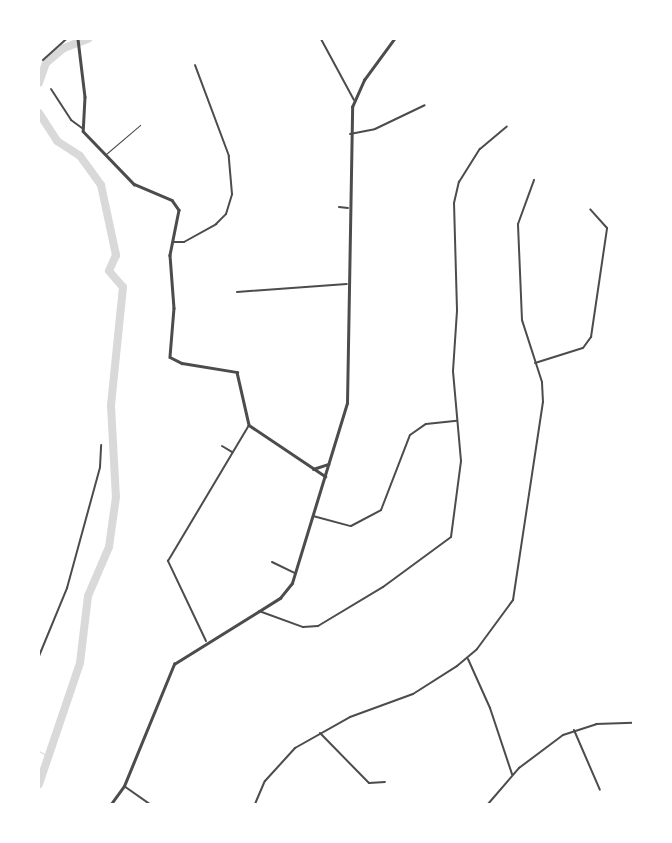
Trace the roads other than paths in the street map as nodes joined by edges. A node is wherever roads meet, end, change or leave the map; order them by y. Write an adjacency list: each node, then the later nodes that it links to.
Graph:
1 (66, 39): 5 (street)
2 (78, 39): 12 (street)
3 (321, 39): 8 (street)
4 (394, 39): 8 (street)
5 (43, 60)
6 (195, 65): 19 (street)
7 (51, 89): 12 (street)
8 (354, 100): 13 (street)
9 (425, 106): 13 (street)
10 (140, 124): 14 (lane)
11 (507, 126): 23 (street)
12 (82, 128): 14 (street)
13 (350, 134): 17 (street)
14 (106, 154): 19 (street)
15 (534, 180): 22 (street)
16 (339, 207): 17 (street)
17 (348, 208): 20 (street)
18 (590, 209): 22 (street)
19 (173, 242): 24 (street)
20 (347, 284): 21 (street); 28 (street)
21 (238, 292)
22 (535, 363): 37 (street)
23 (457, 421): 31 (street); 34 (street)
24 (249, 426): 27 (street); 29 (street)
25 (101, 445): 36 (street)
26 (222, 446): 27 (street)
27 (232, 452): 35 (street)
28 (330, 462): 29 (street); 30 (street)
29 (311, 469): 30 (street)
30 (326, 476): 31 (street)
31 (313, 516): 33 (street)
32 (272, 562): 33 (street)
33 (295, 573): 34 (street)
34 (258, 611): 35 (street)
35 (206, 642): 43 (street)
36 (39, 656)
37 (468, 659): 40 (street); 41 (street)
38 (633, 723): 39 (street)
39 (574, 730): 41 (street); 44 (street)
40 (320, 733): 42 (street); 47 (street)
41 (512, 774): 48 (street)
42 (385, 782)
43 (124, 786): 45 (street); 46 (street)
44 (600, 790)
45 (111, 804)
46 (150, 804)
47 (255, 804)
48 (488, 804)

